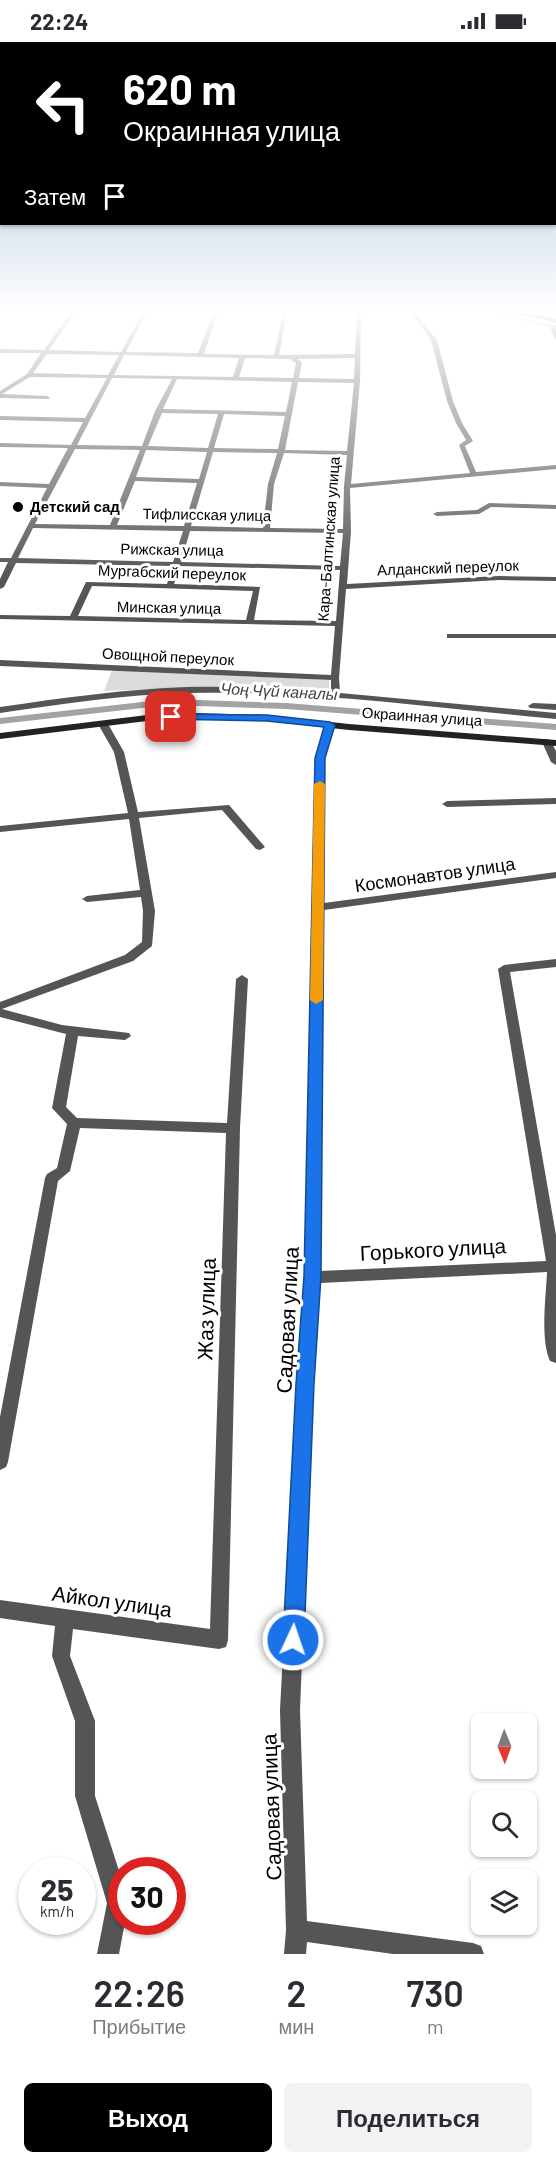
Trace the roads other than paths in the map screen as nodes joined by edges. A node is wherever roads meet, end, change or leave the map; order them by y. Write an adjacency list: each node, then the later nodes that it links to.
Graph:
1 (98, 401): 10 (street)
2 (163, 401): 6 (street)
3 (290, 401): 8 (street)
4 (355, 401): 16 (street, Кара-Балтинская улица)
5 (450, 401): 18 (street)
6 (158, 411): 7 (street); 13 (street)
7 (222, 412): 8 (street); 14 (street)
8 (287, 414): 15 (street)
9 (0, 418): 10 (street)
10 (88, 420): 12 (street)
11 (0, 445): 12 (street)
12 (75, 446): 13 (street); 22 (street)
13 (145, 448): 14 (street); 19 (street)
14 (210, 450): 15 (street); 20 (street)
15 (281, 452): 16 (street); 29 (street)
16 (351, 453): 23 (street, Кара-Балтинская улица)
17 (556, 467): 18 (street)
18 (474, 475): 23 (street)
19 (134, 479): 20 (street); 27 (street)
20 (200, 481): 28 (street)
21 (0, 484): 22 (street)
22 (52, 486): 26 (street)
23 (347, 486): 30 (street, Кара-Балтинская улица)
24 (556, 507): 25 (street)
25 (437, 514)
26 (30, 526): 27 (street, Тифлисская улица); 32 (street)
27 (113, 527): 28 (street, Тифлисская улица)
28 (186, 529): 29 (street, Тифлисская улица); 33 (street)
29 (266, 530): 30 (street, Тифлисская улица)
30 (347, 531): 34 (street, Кара-Балтинская улица)
31 (0, 560): 32 (street, Рижская улица)
32 (15, 560): 33 (street, Рижская улица); 37 (street)
33 (176, 564): 34 (street, Рижская улица); 36 (street)
34 (343, 568): 38 (street, Кара-Балтинская улица)
35 (556, 579): 38 (street, Алданский переулок)
36 (170, 586): 40 (street, Мургабский переулок); 41 (street, Мургабский переулок)
37 (0, 587)
38 (342, 587): 42 (street, Кара-Балтинская улица)
39 (0, 617): 40 (street, Минская улица)
40 (73, 619): 41 (street, Минская улица)
41 (249, 623): 42 (street, Минская улица)
42 (338, 624): 46 (street, Кара-Балтинская улица)
43 (450, 636): 44 (street)
44 (556, 636)
45 (0, 663): 46 (street, Овощной переулок)
46 (335, 678): 47 (street, Кара-Балтинская улица)
47 (336, 693): 48 (street); 49 (street); 50 (street)
48 (556, 707)
49 (0, 710)
50 (556, 716)
51 (103, 724): 52 (street, Окраинная улица); 53 (street, Окраинная улица); 58 (street)
52 (330, 725): 54 (street, Окраинная улица); 64 (street, Садовая улица)
53 (0, 736)
54 (551, 742): 55 (street)
55 (556, 762)
56 (556, 801): 57 (street)
57 (447, 804)
58 (134, 817): 59 (street); 60 (street); 62 (street)
59 (0, 829)
60 (260, 846)
61 (556, 875): 64 (street, Космонавтов улица)
62 (147, 893): 63 (street); 67 (street)
63 (87, 899)
64 (318, 907): 74 (street, Садовая улица)
65 (556, 963): 73 (street)
66 (242, 980): 72 (street, Жаз улица)
67 (0, 1006)
68 (0, 1013): 69 (street)
69 (72, 1033): 70 (street); 71 (street)
70 (125, 1036)
71 (74, 1123): 72 (street); 76 (street)
72 (233, 1128): 79 (street, Жаз улица)
73 (555, 1266): 74 (street, Горького улица); 75 (street)
74 (313, 1276): 80 (street, Садовая улица)
75 (556, 1356)
76 (0, 1462)
77 (0, 1609): 78 (street, Айкол улица)
78 (65, 1618): 79 (street, Айкол улица); 81 (street)
79 (219, 1640)
80 (297, 1930): 82 (street, Садовая улица); 83 (street)
81 (108, 1954)
82 (295, 1954)
83 (473, 1954)

